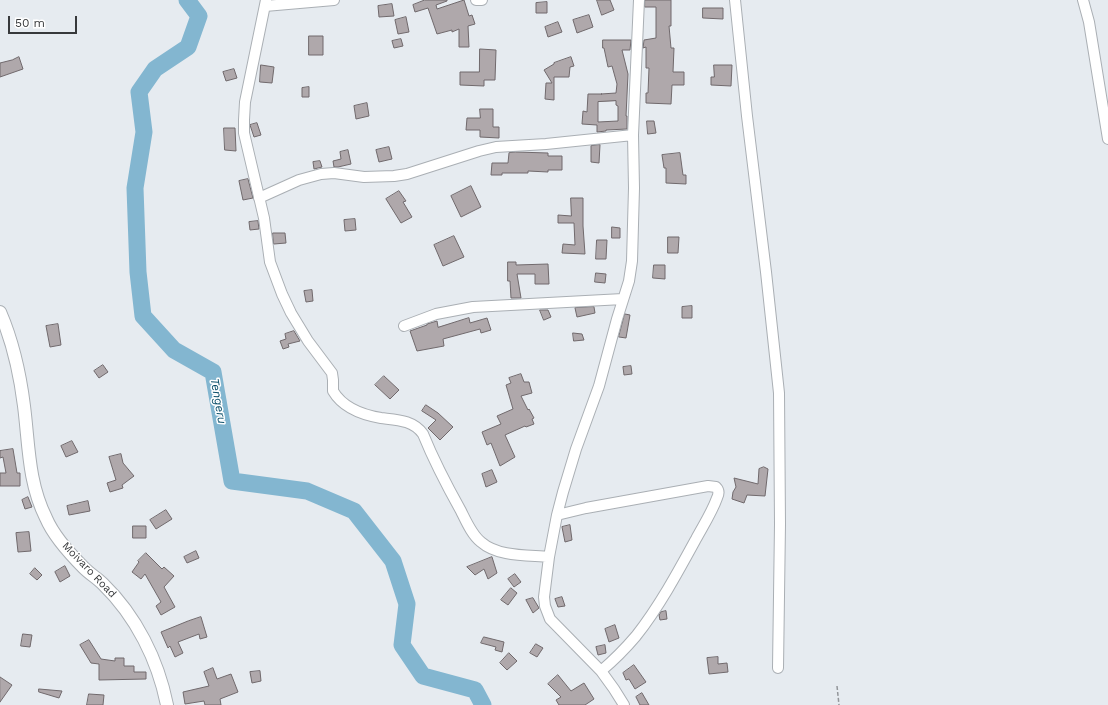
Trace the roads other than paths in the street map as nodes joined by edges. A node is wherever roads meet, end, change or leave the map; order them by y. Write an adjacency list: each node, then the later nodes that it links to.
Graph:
1 (334, 0): 7 (street)
2 (476, 0): 3 (street)
3 (482, 0)
4 (639, 0): 8 (street)
5 (735, 0): 16 (street)
6 (1083, 0): 9 (street)
7 (266, 3): 10 (street)
8 (634, 135): 10 (street); 11 (street)
9 (1108, 139)
10 (259, 198): 15 (street)
11 (623, 298): 13 (street); 14 (street)
12 (0, 312): 18 (street, Moivaro Road)
13 (404, 326)
14 (557, 516): 15 (street); 17 (street)
15 (549, 557): 17 (street)
16 (778, 668)
17 (601, 671): 19 (street)
18 (167, 705)
19 (624, 705)

